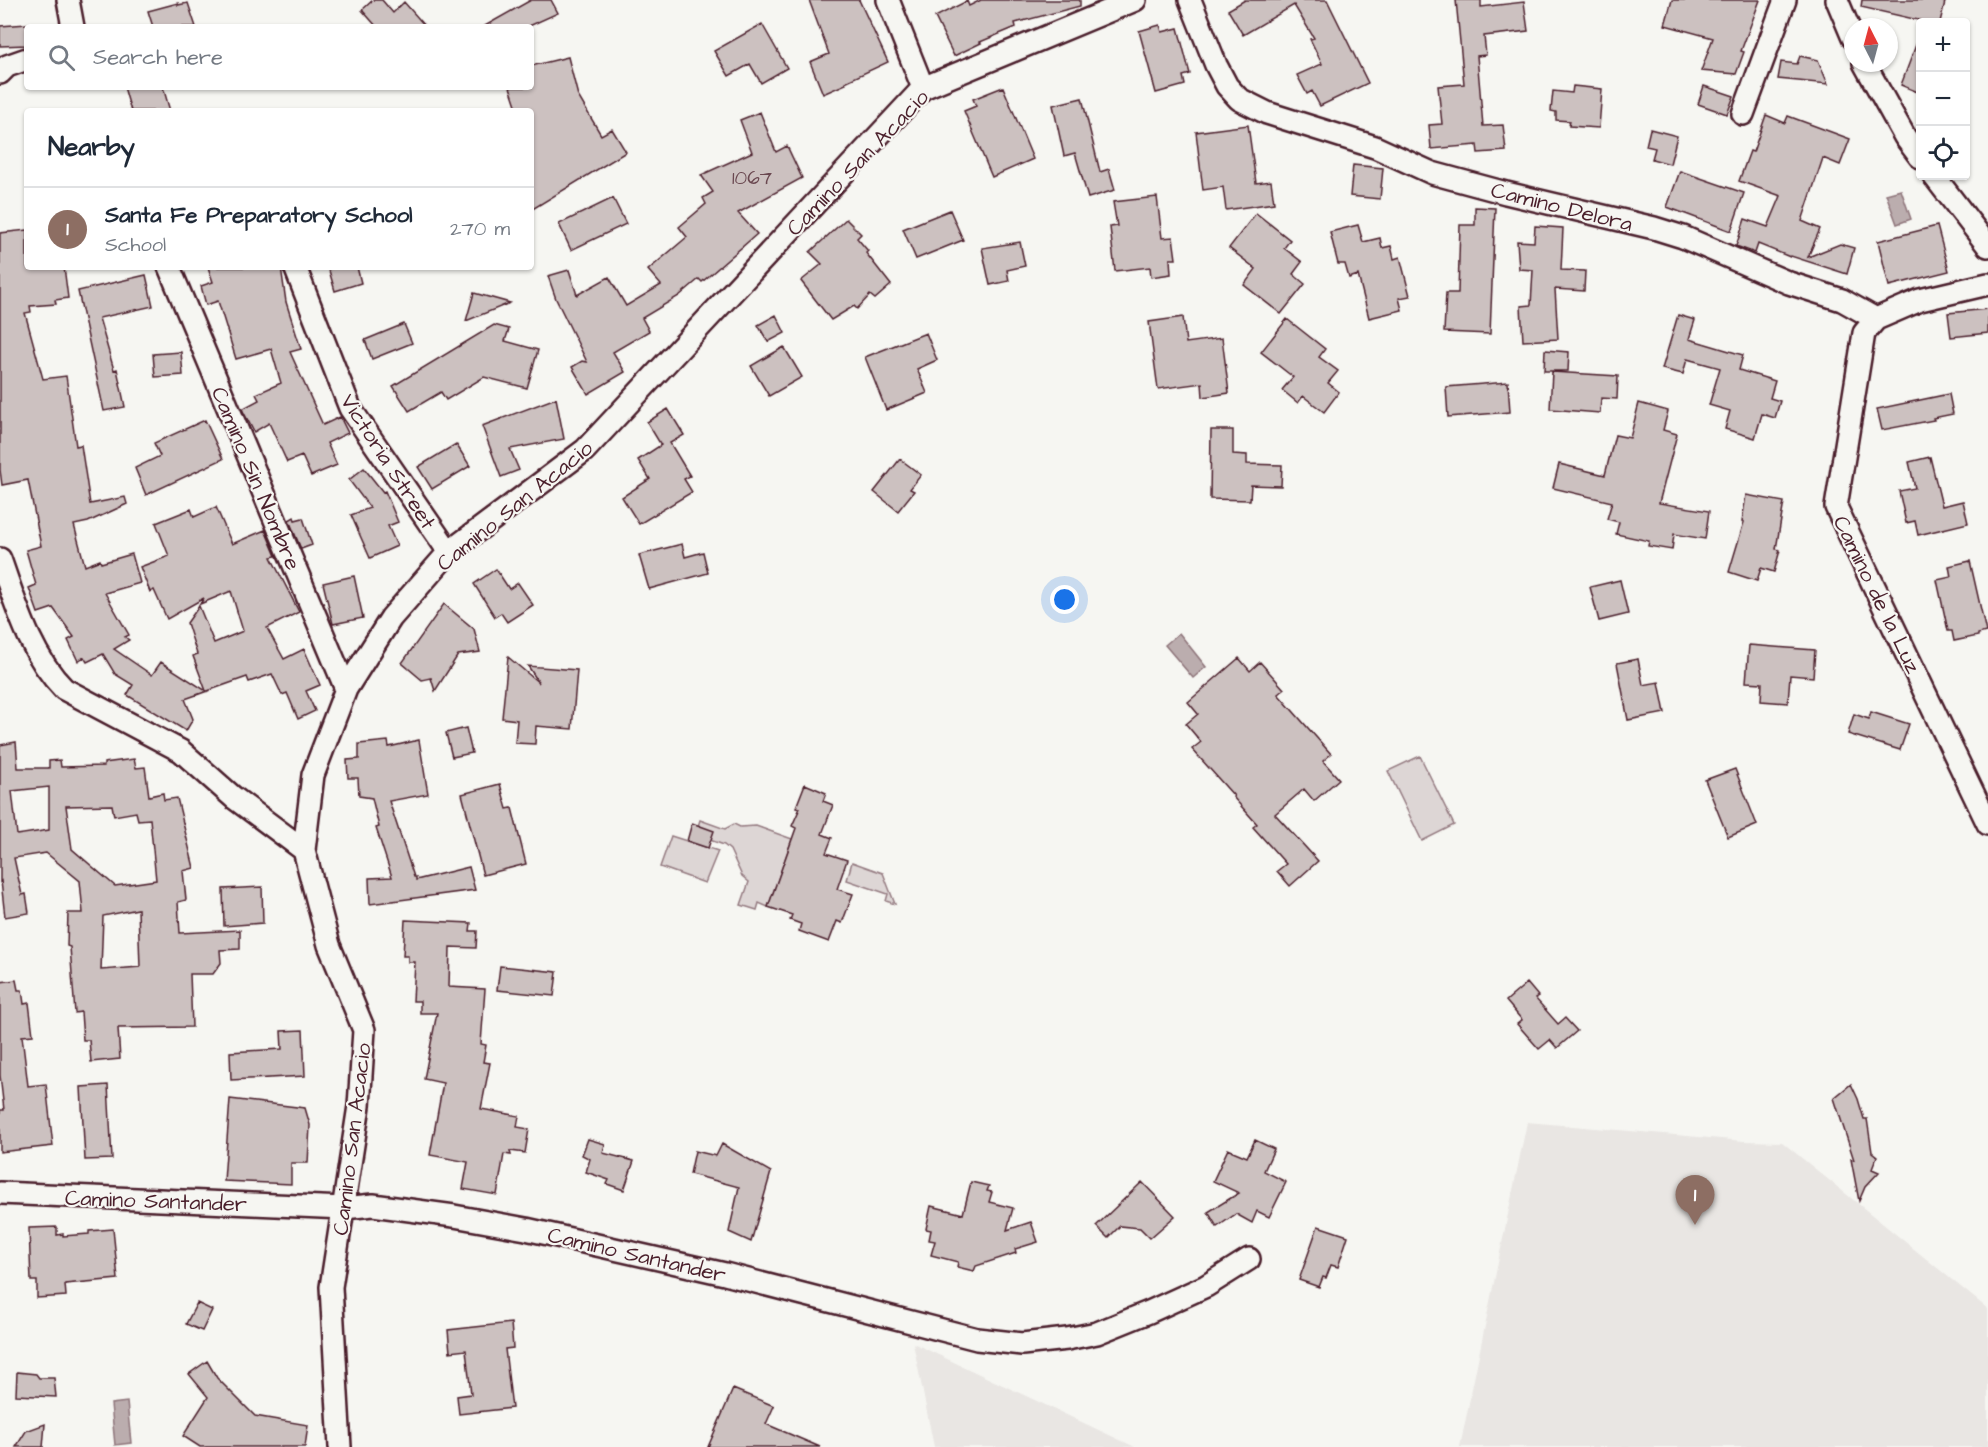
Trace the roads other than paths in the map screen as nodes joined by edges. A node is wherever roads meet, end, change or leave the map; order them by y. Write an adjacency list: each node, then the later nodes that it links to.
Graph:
1 (68, 0): 8 (street)
2 (888, 0): 12 (street)
3 (1135, 0): 12 (street, Camino San Acacio)
4 (1190, 0): 20 (street, Camino Delora)
5 (1785, 0): 13 (street)
6 (1837, 0): 7 (street)
7 (1845, 18)
8 (72, 24)
9 (24, 60): 11 (street)
10 (1869, 72): 14 (street)
11 (0, 73)
12 (923, 88): 21 (street, Camino San Acacio)
13 (1743, 114)
14 (1916, 152)
15 (1937, 180): 16 (street)
16 (1988, 246)
17 (170, 270): 23 (street, Camino Sin Nombre)
18 (296, 270): 21 (street, Victoria Street)
19 (1988, 284): 20 (street)
20 (1876, 319): 24 (street, Camino de la Luz)
21 (449, 552): 23 (street, Camino San Acacio)
22 (0, 559): 25 (street)
23 (346, 688): 25 (street, Camino San Acacio)
24 (1988, 824)
25 (304, 850): 27 (street, Camino San Acacio)
26 (0, 1193): 27 (street, Camino Santander)
27 (344, 1208): 28 (street, Camino Santander); 29 (street, Camino San Acacio)
28 (1249, 1259)
29 (340, 1447)

